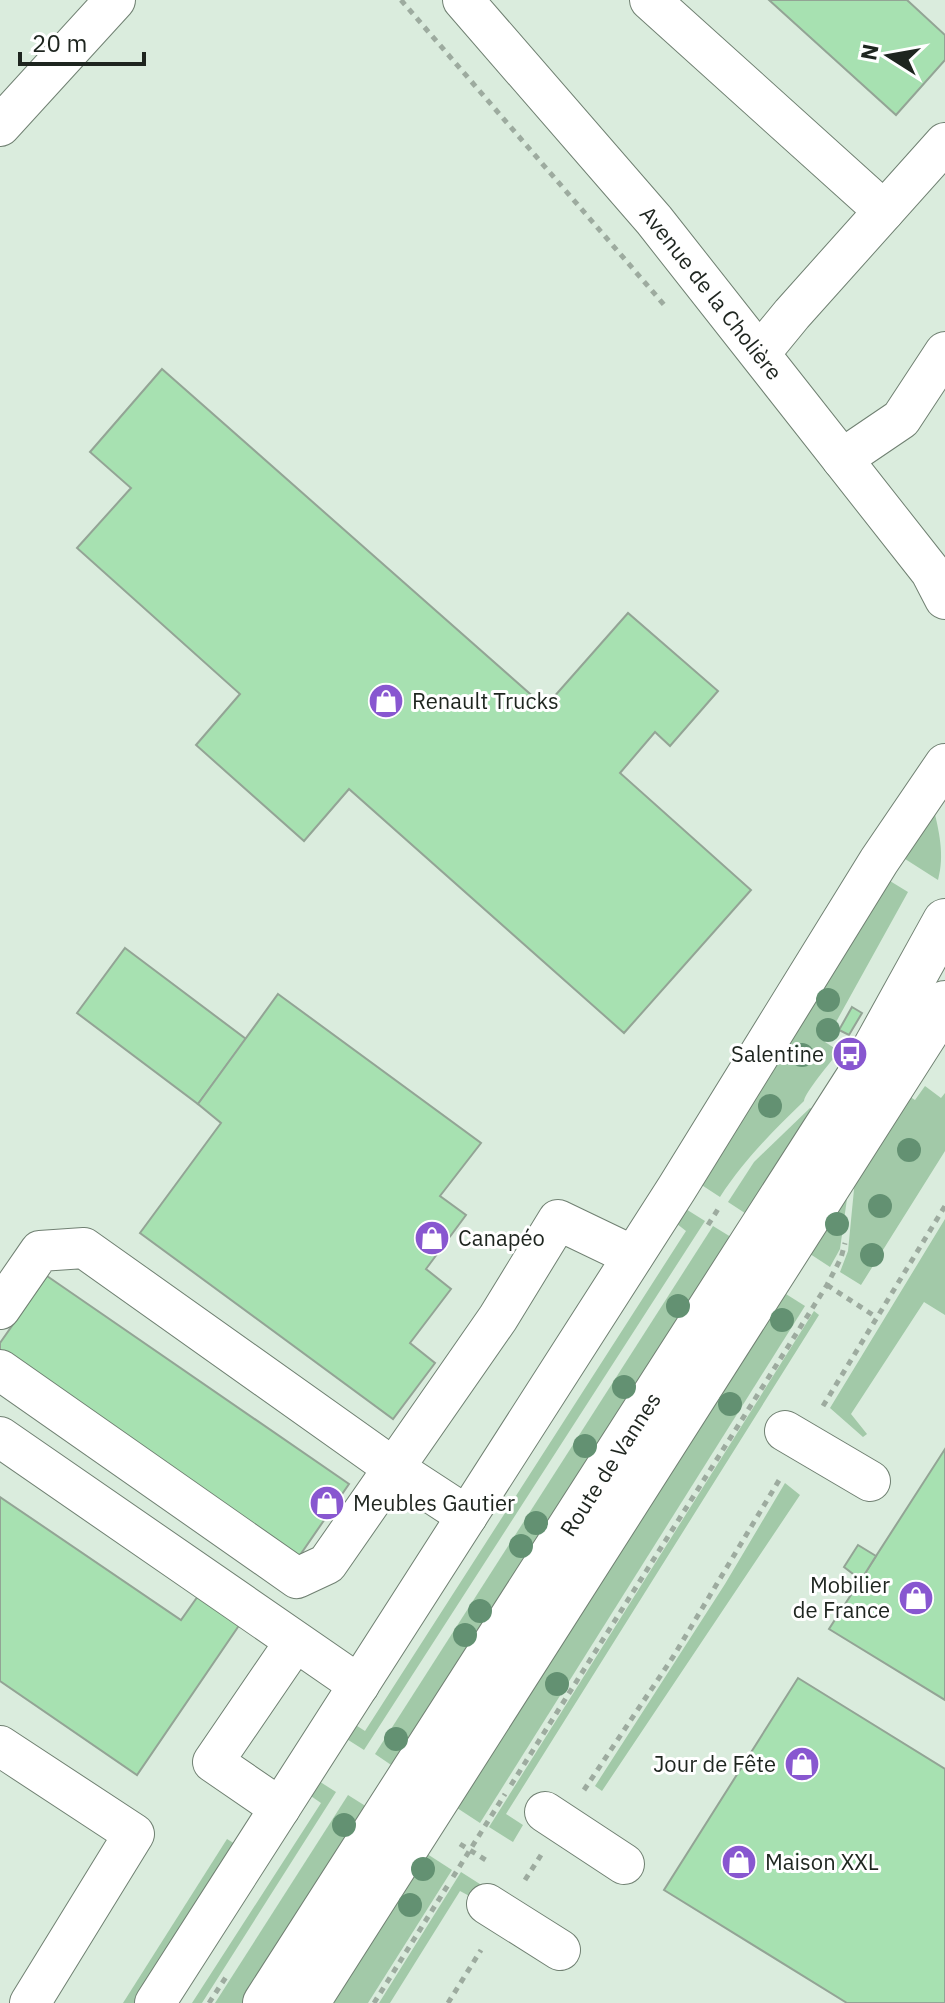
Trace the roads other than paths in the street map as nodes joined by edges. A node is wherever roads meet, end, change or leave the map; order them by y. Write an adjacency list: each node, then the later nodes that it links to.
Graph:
1 (115, 0): 4 (street)
2 (463, 0): 8 (street, Avenue de la Cholière)
3 (650, 0): 6 (street)
4 (0, 126)
5 (945, 143): 6 (street)
6 (884, 211): 8 (street)
7 (945, 352): 9 (street)
8 (760, 353): 9 (street, Avenue de la Cholière)
9 (842, 459): 10 (street, Avenue de la Cholière)
10 (945, 599)
11 (945, 764): 14 (street)
12 (945, 921): 32 (main road, Route de Vannes)
13 (945, 1003): 33 (main road, Route de Vannes)
14 (633, 1256): 19 (street); 21 (street)
15 (0, 1309): 19 (street)
16 (0, 1370): 19 (street)
17 (793, 1436): 20 (street)
18 (0, 1437): 22 (street)
19 (395, 1469): 21 (street)
20 (870, 1481)
21 (467, 1516): 23 (street)
22 (295, 1642): 23 (street); 25 (street)
23 (359, 1685): 25 (street)
24 (0, 1746): 30 (street)
25 (280, 1808): 31 (street)
26 (554, 1817): 27 (street)
27 (624, 1864)
28 (495, 1909): 29 (street)
29 (560, 1950)
30 (30, 2003)
31 (155, 2003)
32 (265, 2003)
33 (307, 2003)

